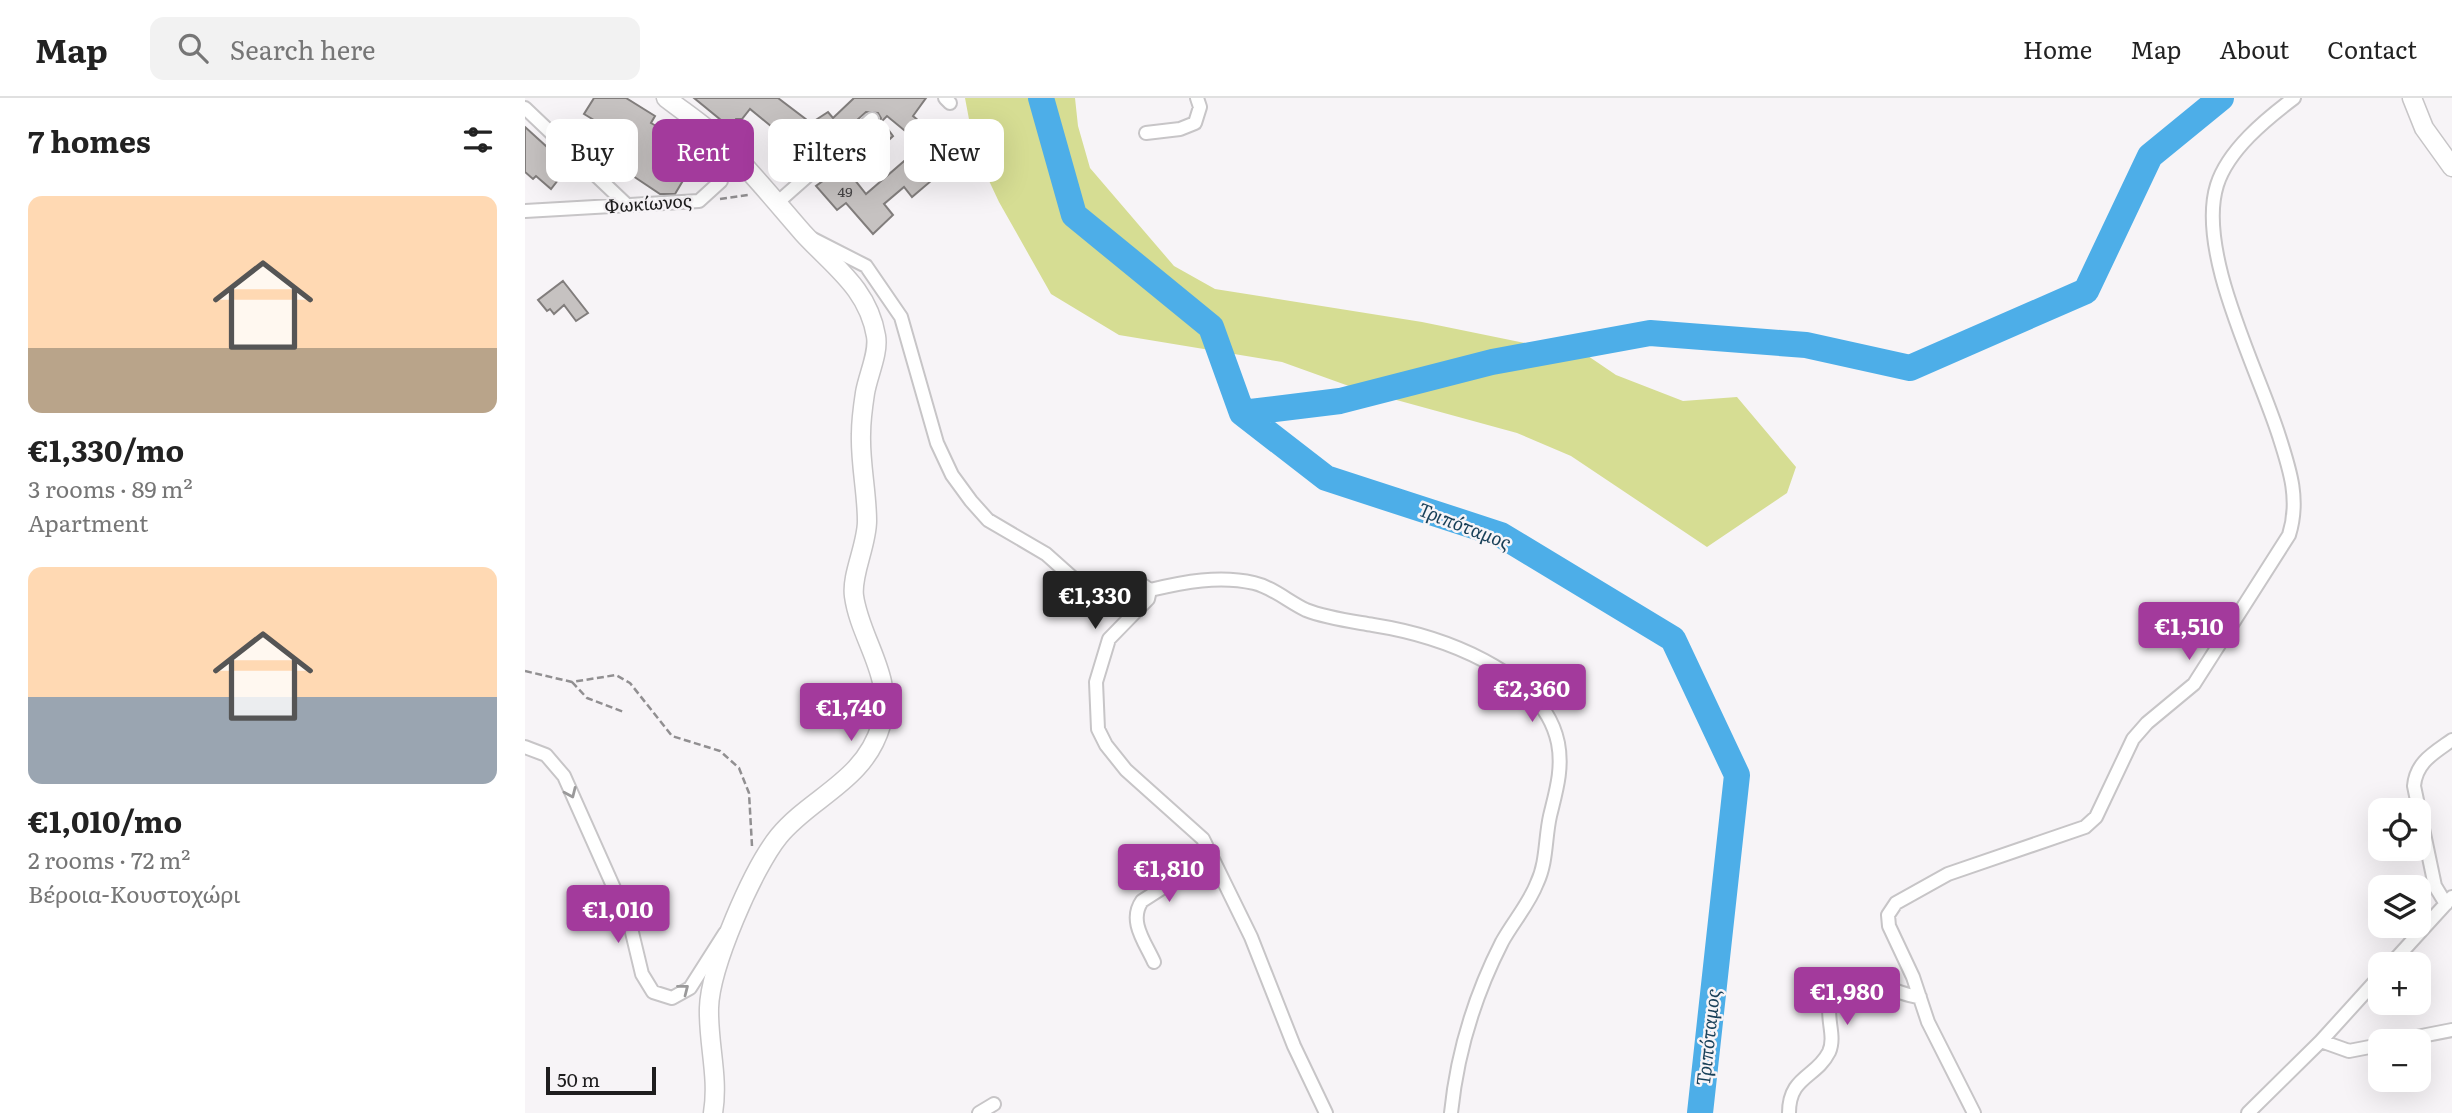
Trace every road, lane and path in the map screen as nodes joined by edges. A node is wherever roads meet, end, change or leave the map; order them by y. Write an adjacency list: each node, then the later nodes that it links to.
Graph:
1 (1197, 98): 7 (street)
2 (2294, 98): 31 (street)
3 (2412, 98): 8 (street)
4 (668, 99): 6 (street)
5 (525, 107): 15 (street)
6 (694, 119)
7 (1146, 133)
8 (2452, 167)
9 (754, 177): 12 (street)
10 (719, 182): 13 (street, Φωκίωνος)
11 (800, 182): 14 (street)
12 (763, 187): 13 (path); 14 (street)
13 (699, 201): 15 (street, Φωκίωνος)
14 (777, 202): 17 (street)
15 (627, 205): 16 (street, Φωκίωνος)
16 (525, 211)
17 (807, 236): 18 (street); 25 (street)
18 (1150, 590): 24 (street); 40 (street)
19 (525, 671): 20 (path)
20 (572, 682): 21 (path); 25 (path)
21 (624, 712)
22 (2452, 740): 26 (street)
23 (525, 747): 27 (street, one-way to 27)
24 (1212, 856): 29 (street); 39 (street)
25 (757, 873): 27 (street)
26 (2449, 901): 28 (street)
27 (735, 921): 37 (street)
28 (2402, 952)
29 (1154, 962)
30 (2368, 989): 34 (street)
31 (1920, 997): 41 (street); 42 (street)
32 (2452, 1030): 33 (street)
33 (2431, 1034)
34 (2321, 1041): 35 (street); 43 (street)
35 (2368, 1047)
36 (994, 1104): 38 (street)
37 (713, 1113)
38 (979, 1113)
39 (1326, 1113)
40 (1451, 1113)
41 (1789, 1113)
42 (1974, 1113)
43 (2248, 1113)

